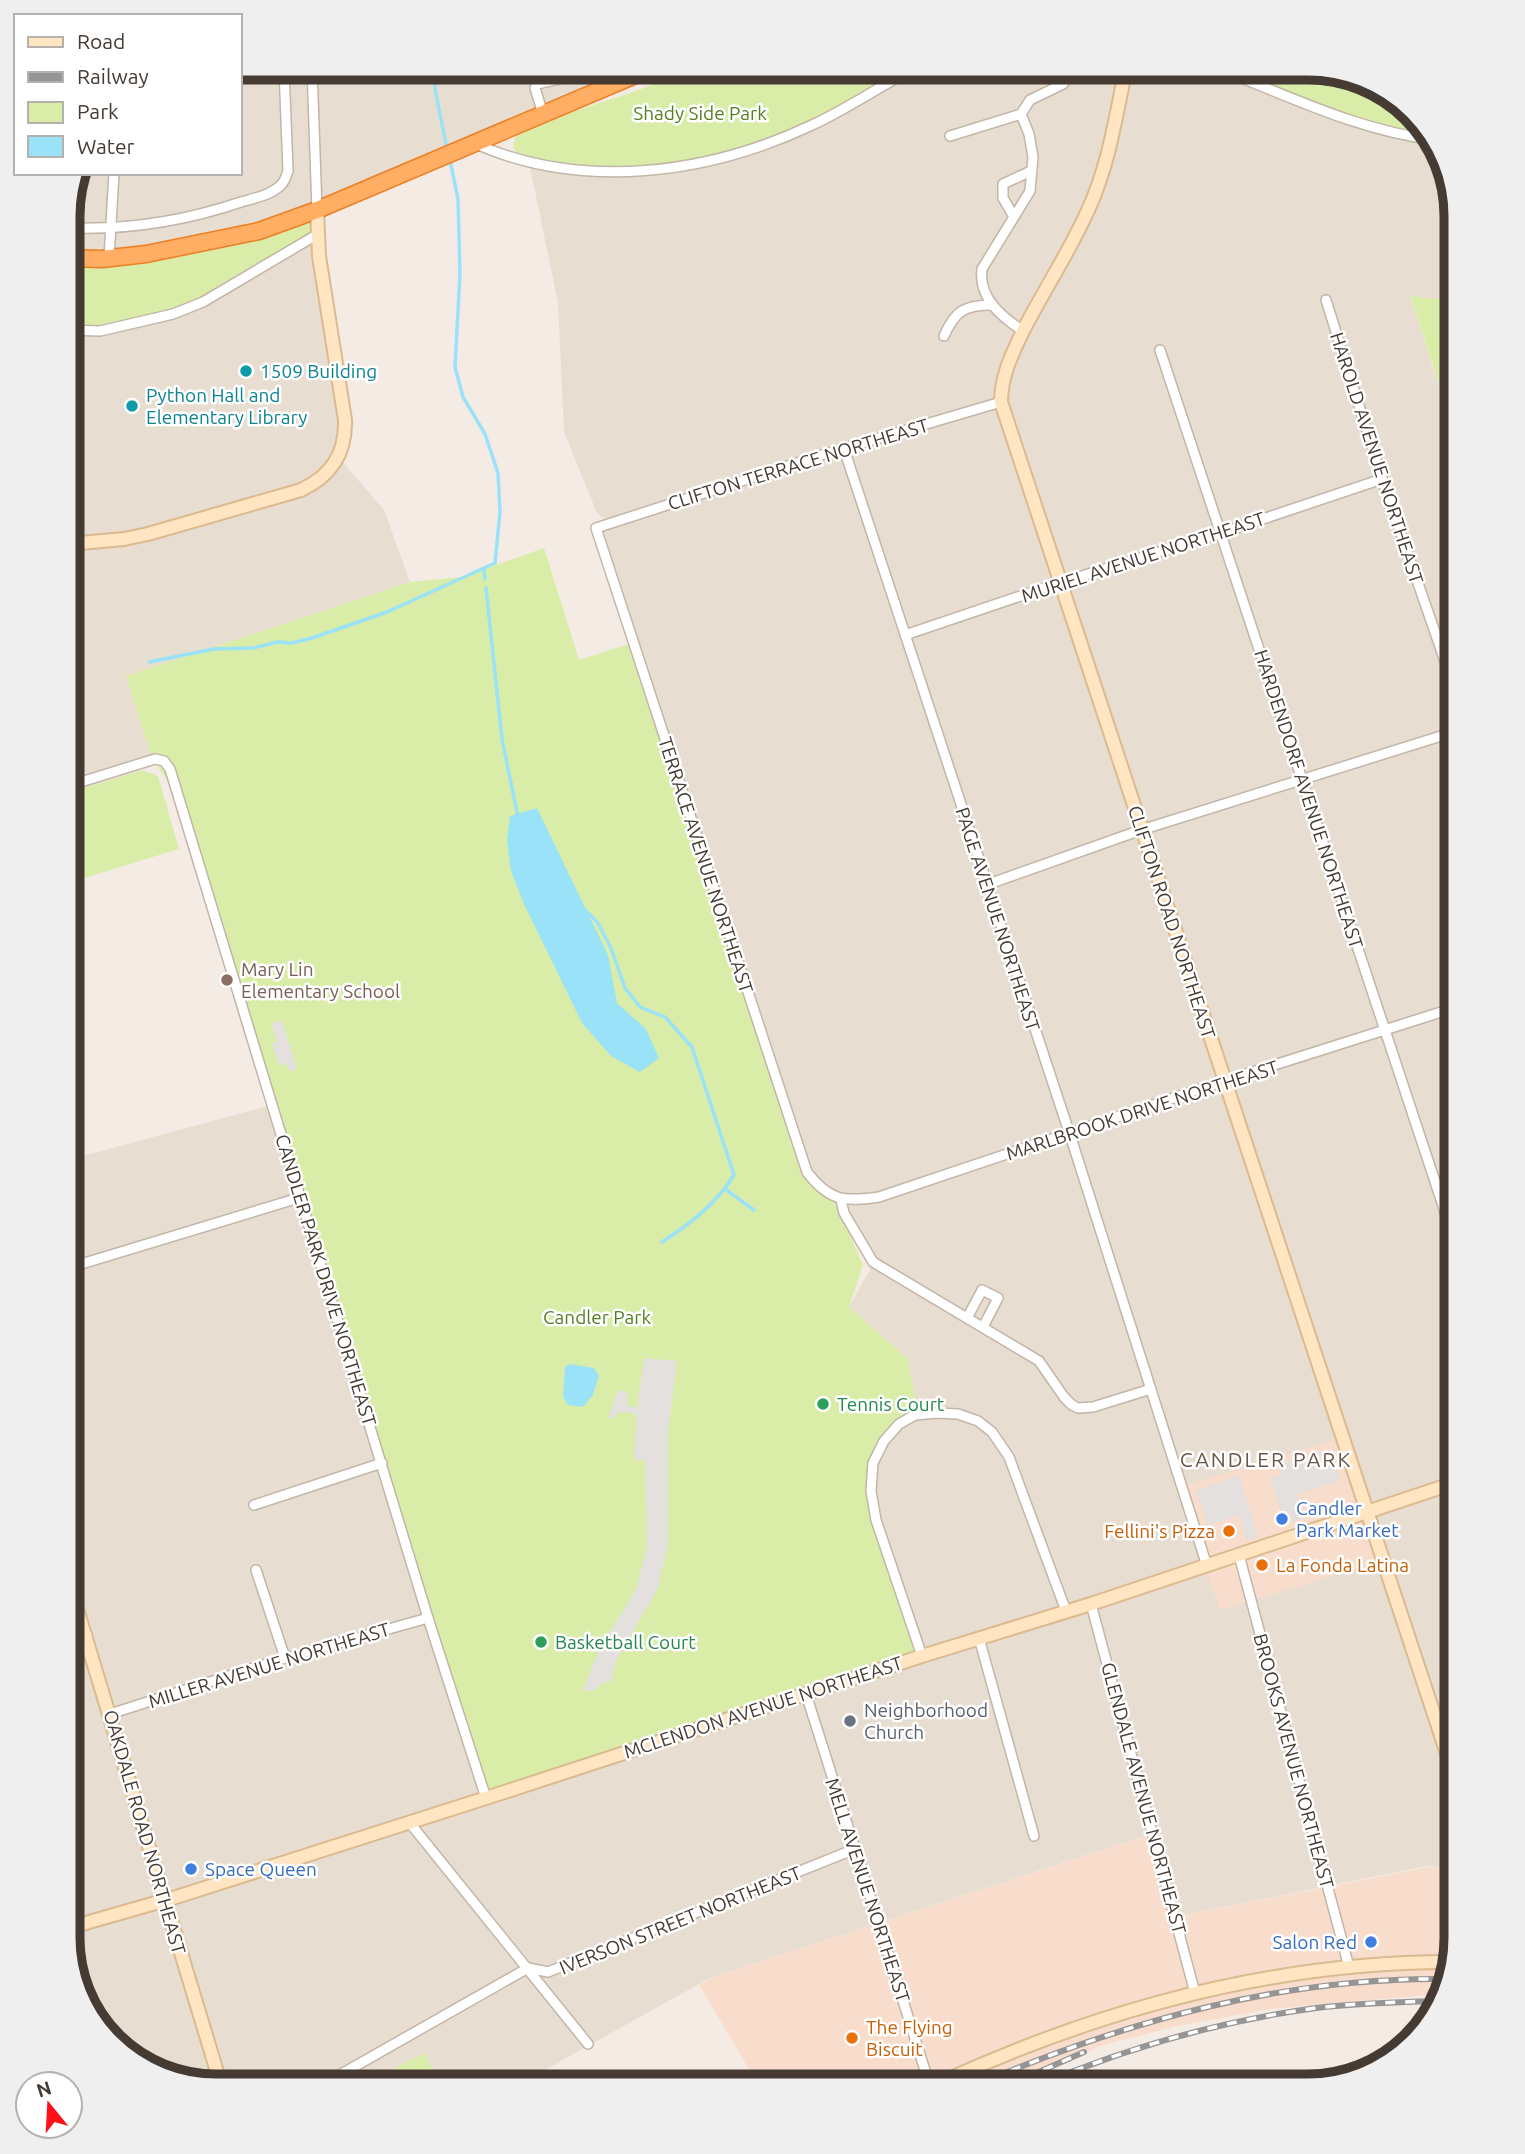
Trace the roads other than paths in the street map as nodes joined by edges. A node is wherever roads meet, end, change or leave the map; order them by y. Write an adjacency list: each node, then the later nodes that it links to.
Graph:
1 (285, 81): 19 (street)
2 (312, 81): 16 (street)
3 (552, 81): 9 (street)
4 (621, 81): 9 (highway)
5 (892, 81): 13 (street)
6 (1065, 81): 10 (street)
7 (1123, 81): 26 (street, CLIFTON ROAD NORTHEAST)
8 (1250, 81): 12 (street)
9 (543, 114): 13 (highway)
10 (1021, 114): 11 (street); 14 (street)
11 (950, 136)
12 (1419, 138)
13 (474, 143): 16 (highway)
14 (1031, 171): 17 (street); 17 (street)
15 (114, 175): 19 (street)
16 (317, 210): 20 (street); 22 (highway)
17 (1014, 217): 24 (street)
18 (81, 228): 19 (street)
19 (109, 229): 22 (street)
20 (318, 234): 25 (street); 34 (street)
21 (81, 258): 22 (highway)
22 (109, 258)
23 (1326, 300): 31 (street, HAROLD AVENUE NORTHEAST)
24 (992, 305): 26 (street); 27 (street)
25 (81, 330)
26 (1023, 331): 29 (street, CLIFTON ROAD NORTHEAST)
27 (944, 336)
28 (1160, 350): 33 (street, HARDENDORF AVENUE NORTHEAST)
29 (1001, 402): 30 (street, CLIFTON TERRACE NORTHEAST); 35 (street, CLIFTON ROAD NORTHEAST)
30 (844, 449): 32 (street, CLIFTON TERRACE NORTHEAST); 36 (street, PAGE AVENUE NORTHEAST)
31 (1382, 479): 33 (street, MURIEL AVENUE NORTHEAST); 37 (street, HAROLD AVENUE NORTHEAST)
32 (596, 528): 48 (street, TERRACE AVENUE NORTHEAST)
33 (1221, 533): 35 (street, MURIEL AVENUE NORTHEAST); 39 (street, HARDENDORF AVENUE NORTHEAST)
34 (81, 543)
35 (1059, 583): 36 (street, MURIEL AVENUE NORTHEAST); 41 (street, CLIFTON ROAD NORTHEAST)
36 (905, 635): 42 (street, PAGE AVENUE NORTHEAST)
37 (1444, 658)
38 (1444, 735): 39 (street)
39 (1303, 779): 41 (street); 44 (street, HARDENDORF AVENUE NORTHEAST)
40 (81, 782): 47 (street, CANDLER PARK DRIVE NORTHEAST)
41 (1141, 830): 42 (street); 45 (street, CLIFTON ROAD NORTHEAST)
42 (986, 885): 46 (street, PAGE AVENUE NORTHEAST)
43 (1444, 1011): 44 (street, MARLBROOK DRIVE NORTHEAST)
44 (1386, 1030): 45 (street, MARLBROOK DRIVE NORTHEAST); 49 (street, HARDENDORF AVENUE NORTHEAST)
45 (1224, 1081): 46 (street, MARLBROOK DRIVE NORTHEAST); 57 (street, CLIFTON ROAD NORTHEAST)
46 (1070, 1135): 48 (street, MARLBROOK DRIVE NORTHEAST); 53 (street, PAGE AVENUE NORTHEAST)
47 (302, 1197): 50 (street); 54 (street, CANDLER PARK DRIVE NORTHEAST)
48 (841, 1200): 51 (street)
49 (1444, 1208)
50 (80, 1264)
51 (967, 1318): 52 (street); 52 (street)
52 (983, 1327): 53 (street)
53 (1151, 1389): 59 (street, PAGE AVENUE NORTHEAST)
54 (382, 1463): 56 (street); 64 (street, CANDLER PARK DRIVE NORTHEAST)
55 (1444, 1486): 57 (street, MCLENDON AVENUE NORTHEAST)
56 (254, 1505)
57 (1366, 1512): 58 (street, MCLENDON AVENUE NORTHEAST); 72 (street, CLIFTON ROAD NORTHEAST)
58 (1239, 1555): 59 (street, MCLENDON AVENUE NORTHEAST); 80 (street, BROOKS AVENUE NORTHEAST)
59 (1207, 1566): 61 (street, MCLENDON AVENUE NORTHEAST)
60 (256, 1570): 69 (street)
61 (1091, 1604): 62 (street, MCLENDON AVENUE NORTHEAST); 82 (street, GLENDALE AVENUE NORTHEAST)
62 (1066, 1611): 67 (street, MCLENDON AVENUE NORTHEAST); 68 (street)
63 (80, 1615): 65 (street, OAKDALE ROAD NORTHEAST)
64 (428, 1618): 69 (street, MILLER AVENUE NORTHEAST); 73 (street, CANDLER PARK DRIVE NORTHEAST)
65 (87, 1635): 66 (street); 71 (street, OAKDALE ROAD NORTHEAST)
66 (80, 1637)
67 (979, 1638): 68 (street, MCLENDON AVENUE NORTHEAST); 75 (street)
68 (922, 1656): 70 (street, MCLENDON AVENUE NORTHEAST)
69 (285, 1658): 71 (street, MILLER AVENUE NORTHEAST)
70 (806, 1694): 73 (street, MCLENDON AVENUE NORTHEAST); 76 (street, MELL AVENUE NORTHEAST)
71 (110, 1714): 77 (street, OAKDALE ROAD NORTHEAST)
72 (1444, 1745)
73 (486, 1798): 74 (street, MCLENDON AVENUE NORTHEAST)
74 (409, 1822): 77 (street, MCLENDON AVENUE NORTHEAST); 81 (street)
75 (1034, 1836)
76 (856, 1849): 81 (street, IVERSON STREET NORTHEAST); 86 (street, MELL AVENUE NORTHEAST)
77 (166, 1900): 78 (street, MCLENDON AVENUE NORTHEAST); 84 (street, OAKDALE ROAD NORTHEAST)
78 (80, 1925)
79 (1442, 1962): 80 (street)
80 (1349, 1967): 82 (street)
81 (528, 1968): 83 (street); 85 (street, IVERSON STREET NORTHEAST)
82 (1195, 1993): 87 (street)
83 (588, 2044)
84 (216, 2073)
85 (343, 2073)
86 (928, 2074)
87 (960, 2074)

